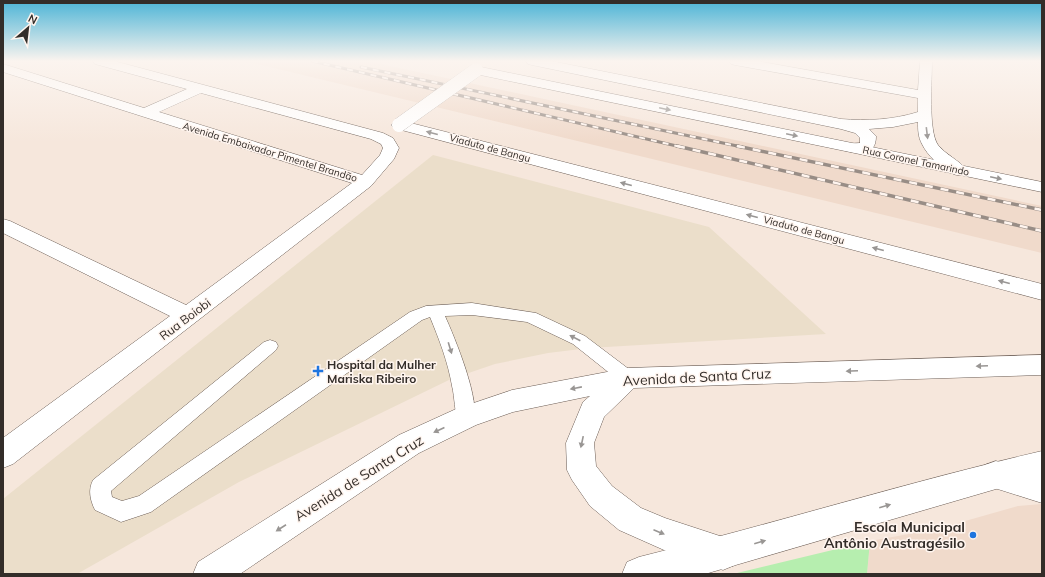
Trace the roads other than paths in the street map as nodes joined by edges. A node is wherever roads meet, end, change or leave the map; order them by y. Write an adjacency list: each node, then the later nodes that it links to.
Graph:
1 (66, 88): 10 (street, Avenida Embaixador Pimentel Brandão)
2 (194, 88): 8 (street, Avenida Embaixador Pimentel Brandão)
3 (451, 88): 18 (street, Viaduto de Bangu, one-way to 3, bridge)
4 (563, 88): 13 (street, Viaduto de Bangu, one-way to 13, bridge)
5 (664, 88): 12 (street, Rua Coronel Tamarindo)
6 (885, 88): 9 (street)
7 (925, 88): 9 (street)
8 (198, 89): 10 (street); 15 (street, Avenida Embaixador Pimentel Brandão)
9 (925, 95): 11 (street)
10 (145, 113): 15 (street, Avenida Embaixador Pimentel Brandão)
11 (925, 115): 12 (street, Rua Coronel Tamarindo); 14 (street, one-way to 14)
12 (841, 124): 13 (street, Rua Coronel Tamarindo)
13 (849, 147): 14 (street, Rua Coronel Tamarindo)
14 (958, 170): 16 (street, Rua Coronel Tamarindo, one-way to 16)
15 (365, 182): 20 (street, Rua Boiobi)
16 (1042, 187)
17 (3, 225): 20 (street)
18 (1042, 292)
19 (435, 312): 21 (lane); 23 (lane, one-way to 19); 24 (lane, one-way to 24)
20 (189, 316): 25 (street, Rua Boiobi)
21 (270, 346)
22 (1035, 367): 23 (street, Avenida de Santa Cruz, one-way to 23)
23 (628, 378): 24 (street, Avenida de Santa Cruz, one-way to 24); 29 (street, one-way to 29)
24 (466, 417): 30 (street, Avenida de Santa Cruz, one-way to 30)
25 (3, 455)
26 (1042, 464): 27 (street)
27 (996, 475): 28 (street); 29 (street, one-way to 27)
28 (1042, 488)
29 (723, 553): 31 (street)
30 (210, 574)
31 (639, 574)

